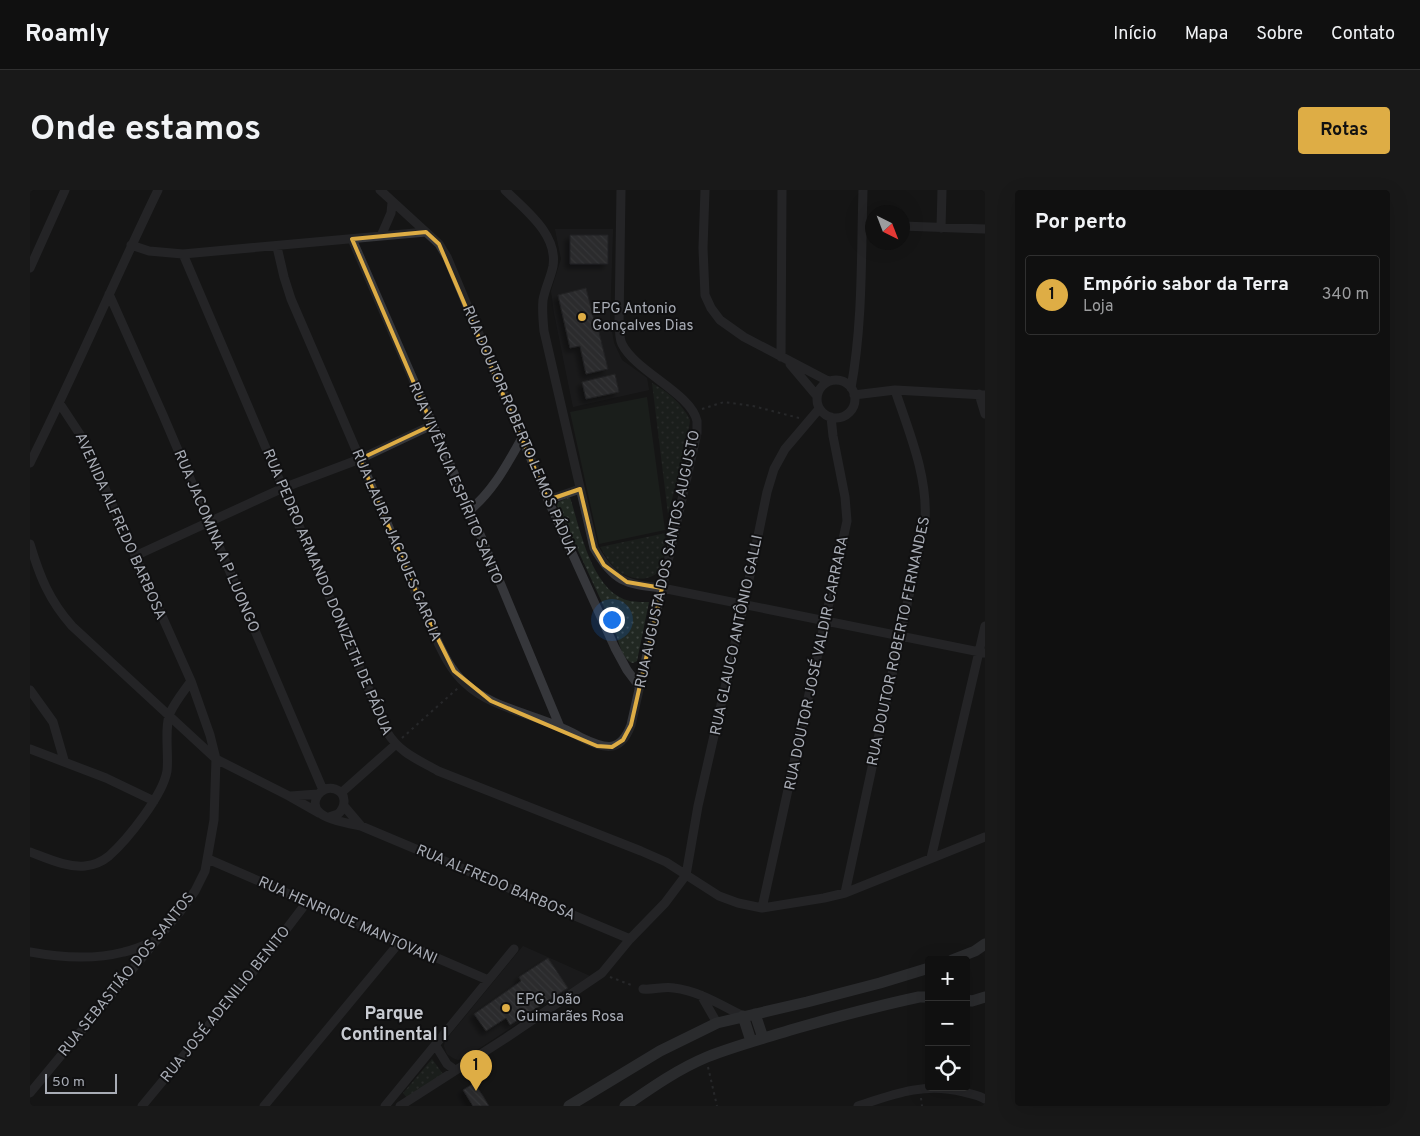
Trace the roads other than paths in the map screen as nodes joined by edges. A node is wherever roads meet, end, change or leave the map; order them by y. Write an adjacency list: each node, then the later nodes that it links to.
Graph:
1 (65, 190): 22 (street)
2 (158, 190): 19 (street)
3 (380, 190): 10 (street, RUA DOUTOR ROBERTO LEMOS PÁDUA)
4 (505, 190): 39 (street)
5 (621, 190): 45 (street, RUA AUGUSTA DOS SANTOS AUGUSTO)
6 (705, 190): 24 (street)
7 (782, 190): 24 (street)
8 (862, 190): 11 (street)
9 (942, 190): 14 (street)
10 (392, 203): 16 (street, RUA DOUTOR ROBERTO LEMOS PÁDUA); 17 (street)
11 (862, 224): 12 (street); 27 (street)
12 (865, 224)
13 (910, 226): 14 (street)
14 (941, 228): 15 (street)
15 (985, 229)
16 (426, 232): 17 (street); 35 (street, RUA DOUTOR ROBERTO LEMOS PÁDUA)
17 (381, 236): 18 (street)
18 (352, 239): 20 (street); 34 (street, RUA VIVÊNCIA ESPÍRITO SANTO)
19 (131, 245): 21 (street); 23 (street)
20 (277, 247): 21 (street); 36 (street, RUA LAURA JACQUES GARCIA)
21 (183, 254): 38 (street, RUA PEDRO ARMANDO DONIZETH DE PÁDUA)
22 (30, 268)
23 (109, 294): 30 (street); 42 (street, RUA JACOMINA A P LUONGO)
24 (785, 359): 25 (street); 29 (street)
25 (828, 381): 27 (street); 29 (street)
26 (895, 390): 27 (street); 28 (street); 49 (street, RUA DOUTOR ROBERTO FERNANDES)
27 (853, 391): 33 (street)
28 (982, 395): 32 (street)
29 (817, 396): 31 (street)
30 (60, 404): 37 (street); 44 (street, AVENIDA ALFREDO BARBOSA)
31 (819, 409): 33 (street); 46 (street, RUA GLAUCO ANTÔNIO GALLI)
32 (985, 414)
33 (831, 417): 47 (street, RUA DOUTOR JOSÉ VALDIR CARRARA)
34 (432, 425): 36 (street); 41 (street, RUA VIVÊNCIA ESPÍRITO SANTO)
35 (522, 438): 40 (street, RUA DOUTOR ROBERTO LEMOS PÁDUA); 41 (street)
36 (360, 459): 38 (street); 55 (street, RUA LAURA JACQUES GARCIA)
37 (30, 463)
38 (284, 488): 42 (street); 56 (street, RUA PEDRO ARMANDO DONIZETH DE PÁDUA)
39 (580, 489): 40 (street); 45 (street)
40 (548, 500): 52 (street, RUA DOUTOR ROBERTO LEMOS PÁDUA)
41 (470, 510): 55 (street, RUA VIVÊNCIA ESPÍRITO SANTO)
42 (209, 522): 44 (street); 61 (street, RUA JACOMINA A P LUONGO)
43 (30, 544): 54 (street, RUA ALFREDO BARBOSA)
44 (135, 556): 51 (street, AVENIDA ALFREDO BARBOSA)
45 (662, 588): 46 (street); 52 (street, RUA AUGUSTA DOS SANTOS AUGUSTO)
46 (744, 604): 47 (street); 72 (street, RUA GLAUCO ANTÔNIO GALLI)
47 (824, 622): 49 (street); 75 (street, RUA DOUTOR JOSÉ VALDIR CARRARA)
48 (985, 626): 50 (street)
49 (900, 636): 50 (street); 73 (street, RUA DOUTOR ROBERTO FERNANDES)
50 (982, 652): 70 (street)
51 (191, 681): 54 (street); 59 (street, AVENIDA ALFREDO BARBOSA)
52 (639, 686): 57 (street, RUA AUGUSTA DOS SANTOS AUGUSTO)
53 (30, 690): 60 (street)
54 (170, 714): 59 (street, RUA ALFREDO BARBOSA); 64 (street)
55 (560, 727): 57 (street, RUA LAURA JACQUES GARCIA)
56 (395, 745): 62 (street); 72 (street, RUA PEDRO ARMANDO DONIZETH DE PÁDUA)
57 (617, 745)
58 (30, 749): 60 (street)
59 (216, 759): 63 (street, RUA ALFREDO BARBOSA); 71 (street, RUA SEBASTIÃO DOS SANTOS)
60 (64, 760): 64 (street)
61 (321, 792): 62 (street); 63 (street); 66 (street)
62 (341, 793): 65 (street)
63 (289, 796): 66 (street, RUA ALFREDO BARBOSA)
64 (154, 801): 69 (street)
65 (344, 806): 66 (street); 67 (street, RUA ALFREDO BARBOSA)
66 (324, 815): 67 (street, RUA ALFREDO BARBOSA)
67 (361, 826): 76 (street, RUA ALFREDO BARBOSA)
68 (985, 837): 70 (street)
69 (30, 852)
70 (931, 858): 73 (street)
71 (208, 859): 74 (street, RUA HENRIQUE MANTOVANI); 77 (street, RUA SEBASTIÃO DOS SANTOS)
72 (686, 875): 75 (street); 76 (street)
73 (845, 893): 75 (street)
74 (307, 902): 78 (street, RUA HENRIQUE MANTOVANI); 101 (street, RUA JOSÉ ADENILIO BENITO)
75 (762, 908)
76 (630, 939): 98 (street)
77 (154, 941): 81 (street); 99 (street, RUA SEBASTIÃO DOS SANTOS)
78 (399, 943): 84 (street, RUA HENRIQUE MANTOVANI); 102 (street)
79 (985, 944): 82 (main road)
80 (514, 949): 84 (street)
81 (30, 952)
82 (980, 954)
83 (925, 969): 92 (main road)
84 (488, 980): 97 (street)
85 (643, 989): 86 (street)
86 (701, 994): 93 (street); 94 (street)
87 (925, 997): 95 (main road)
88 (985, 997): 89 (main road)
89 (970, 1000)
90 (970, 1000): 91 (street)
91 (985, 1005)
92 (755, 1014): 93 (main road); 95 (main road)
93 (743, 1016): 94 (main road); 96 (main road)
94 (717, 1022): 105 (main road)
95 (763, 1038): 96 (main road)
96 (751, 1041): 106 (main road)
97 (436, 1046): 98 (street); 103 (street)
98 (455, 1070): 104 (street)
99 (30, 1093)
100 (982, 1101): 107 (street)
101 (142, 1106)
102 (264, 1106)
103 (385, 1106)
104 (400, 1106)
105 (570, 1106)
106 (625, 1106)
107 (858, 1106)

